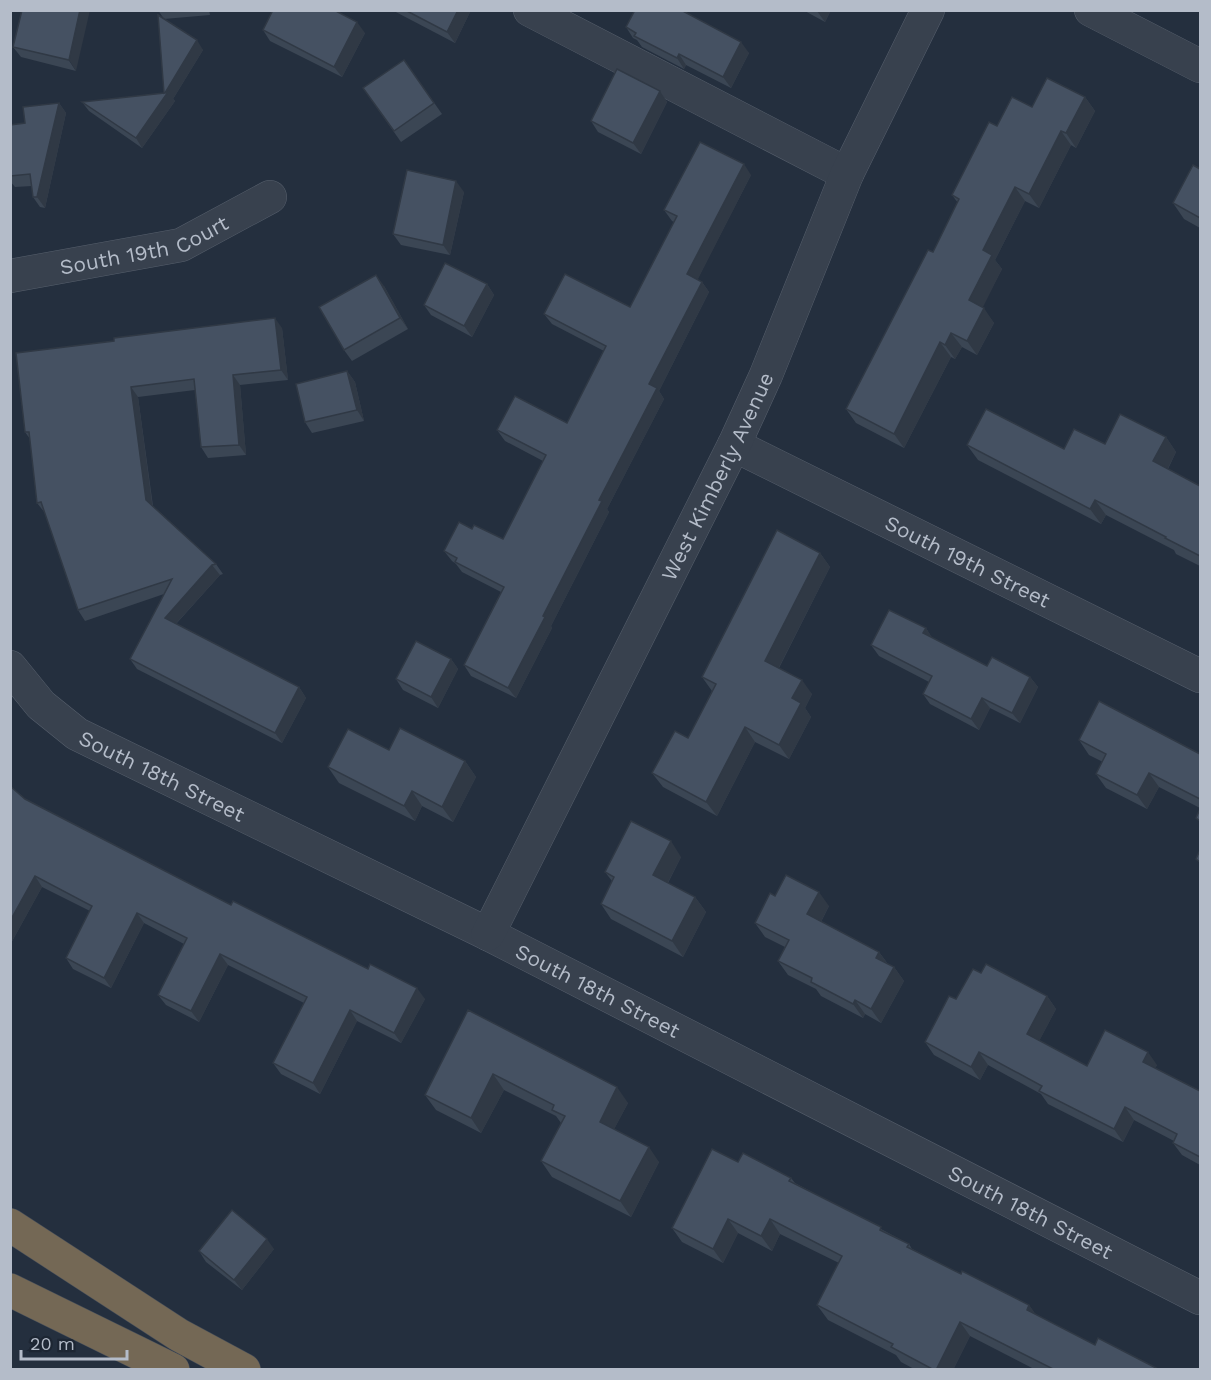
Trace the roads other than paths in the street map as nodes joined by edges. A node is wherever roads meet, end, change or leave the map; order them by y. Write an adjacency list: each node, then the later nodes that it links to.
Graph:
1 (530, 10): 5 (street)
2 (928, 10): 5 (street, West Kimberly Avenue)
3 (1091, 10): 4 (street)
4 (1200, 66)
5 (847, 174): 8 (street, West Kimberly Avenue)
6 (270, 197): 7 (street, South 19th Court)
7 (10, 276)
8 (734, 445): 10 (street, South 19th Street); 11 (street, West Kimberly Avenue)
9 (10, 667): 11 (street, South 18th Street)
10 (1200, 676)
11 (488, 934): 14 (street, South 18th Street)
12 (10, 1225): 16 (highway)
13 (10, 1290): 15 (highway)
14 (1200, 1298)
15 (173, 1370)
16 (244, 1370)

